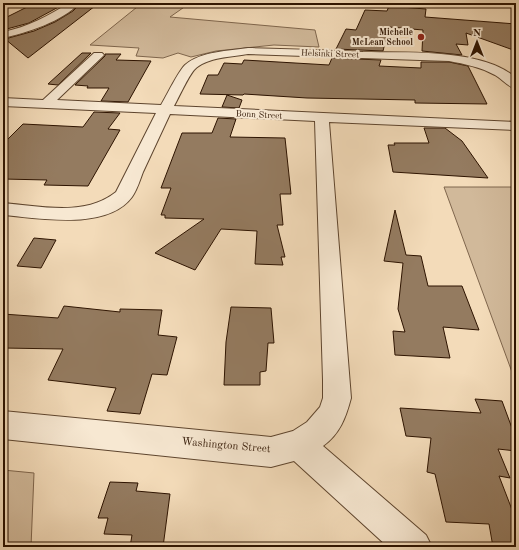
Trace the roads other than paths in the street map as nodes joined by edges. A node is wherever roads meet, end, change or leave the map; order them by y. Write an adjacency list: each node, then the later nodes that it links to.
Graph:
1 (75, 3): 2 (street)
2 (3, 35)
3 (98, 55): 6 (street)
4 (516, 85): 7 (street, Helsinki Street)
5 (3, 102): 6 (street, Bonn Street)
6 (46, 104): 7 (street, Bonn Street)
7 (165, 110): 8 (street, Bonn Street); 10 (street)
8 (322, 118): 9 (street, Bonn Street); 12 (street, Washington Street)
9 (515, 127)
10 (3, 209)
11 (3, 425): 12 (street, Washington Street)
12 (299, 445): 13 (street)
13 (414, 547)

